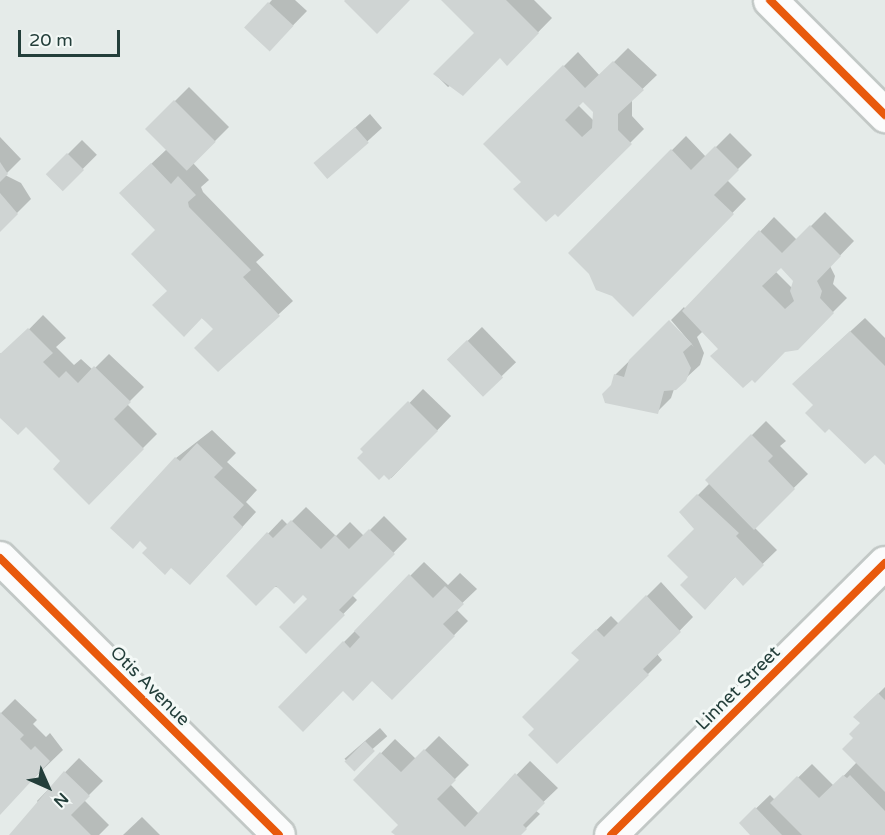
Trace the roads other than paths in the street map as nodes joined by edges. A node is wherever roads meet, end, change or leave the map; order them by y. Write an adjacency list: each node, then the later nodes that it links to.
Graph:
1 (770, 0): 2 (main road)
2 (885, 115)
3 (0, 558): 5 (street, Otis Avenue)
4 (885, 563): 6 (street, Linnet Street)
5 (279, 835)
6 (611, 835)

